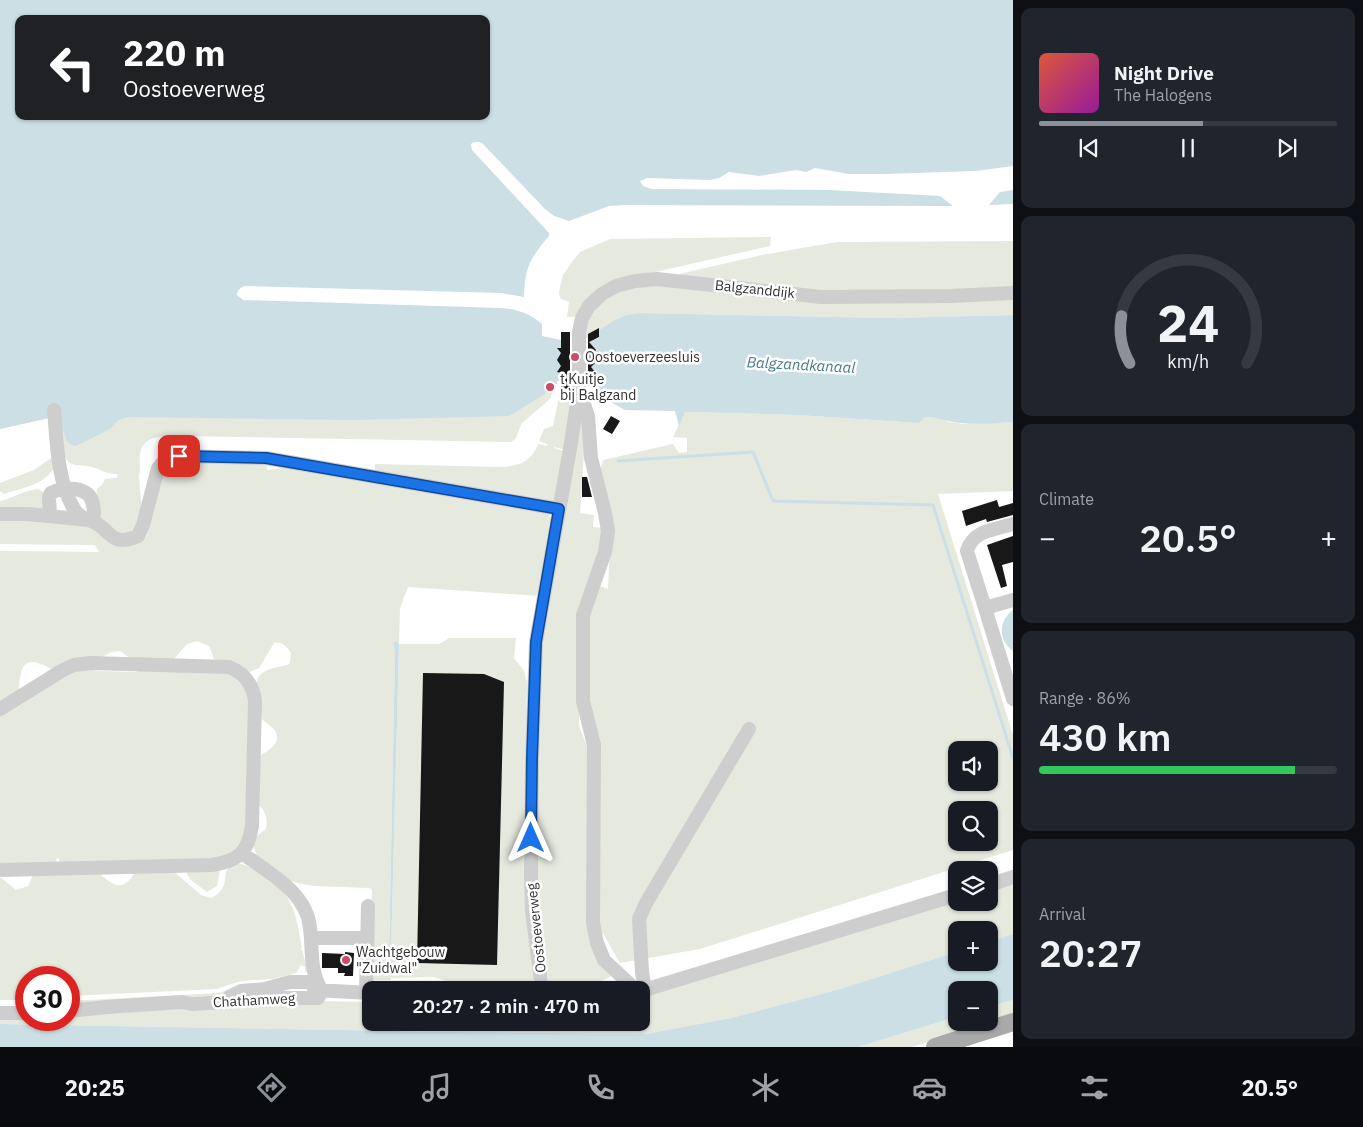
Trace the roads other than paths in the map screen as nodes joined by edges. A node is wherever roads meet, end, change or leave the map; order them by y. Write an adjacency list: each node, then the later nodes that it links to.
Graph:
1 (1013, 293): 2 (street, Balgzanddijk)
2 (579, 389): 5 (street, Oostoeverweg); 26 (street)
3 (54, 410): 4 (street)
4 (66, 490): 7 (street); 8 (street); 8 (street)
5 (559, 509): 8 (street); 25 (street, Oostoeverweg)
6 (0, 514): 7 (street)
7 (50, 516): 8 (street)
8 (91, 520)
9 (1013, 524): 11 (street)
10 (1013, 600): 11 (street)
11 (985, 608): 12 (street)
12 (1009, 672): 13 (street)
13 (1013, 699)
14 (0, 709): 16 (street)
15 (749, 730): 27 (street)
16 (242, 853): 17 (street); 22 (street)
17 (0, 870)
18 (1013, 877): 19 (street)
19 (998, 881)
20 (948, 897): 29 (street)
21 (368, 906): 23 (street)
22 (311, 938): 23 (street); 28 (street)
23 (367, 938): 24 (street)
24 (369, 981)
25 (541, 981)
26 (629, 981)
27 (642, 981)
28 (319, 987): 30 (street, Chathamweg); 31 (street, Chathamweg); 31 (street, Chathamweg)
29 (650, 988)
30 (362, 992)
31 (182, 1002): 32 (street, Chathamweg)
32 (80, 1010)
33 (0, 1013): 34 (street)
34 (15, 1013)
35 (1013, 1022): 36 (main road)
36 (935, 1047)

